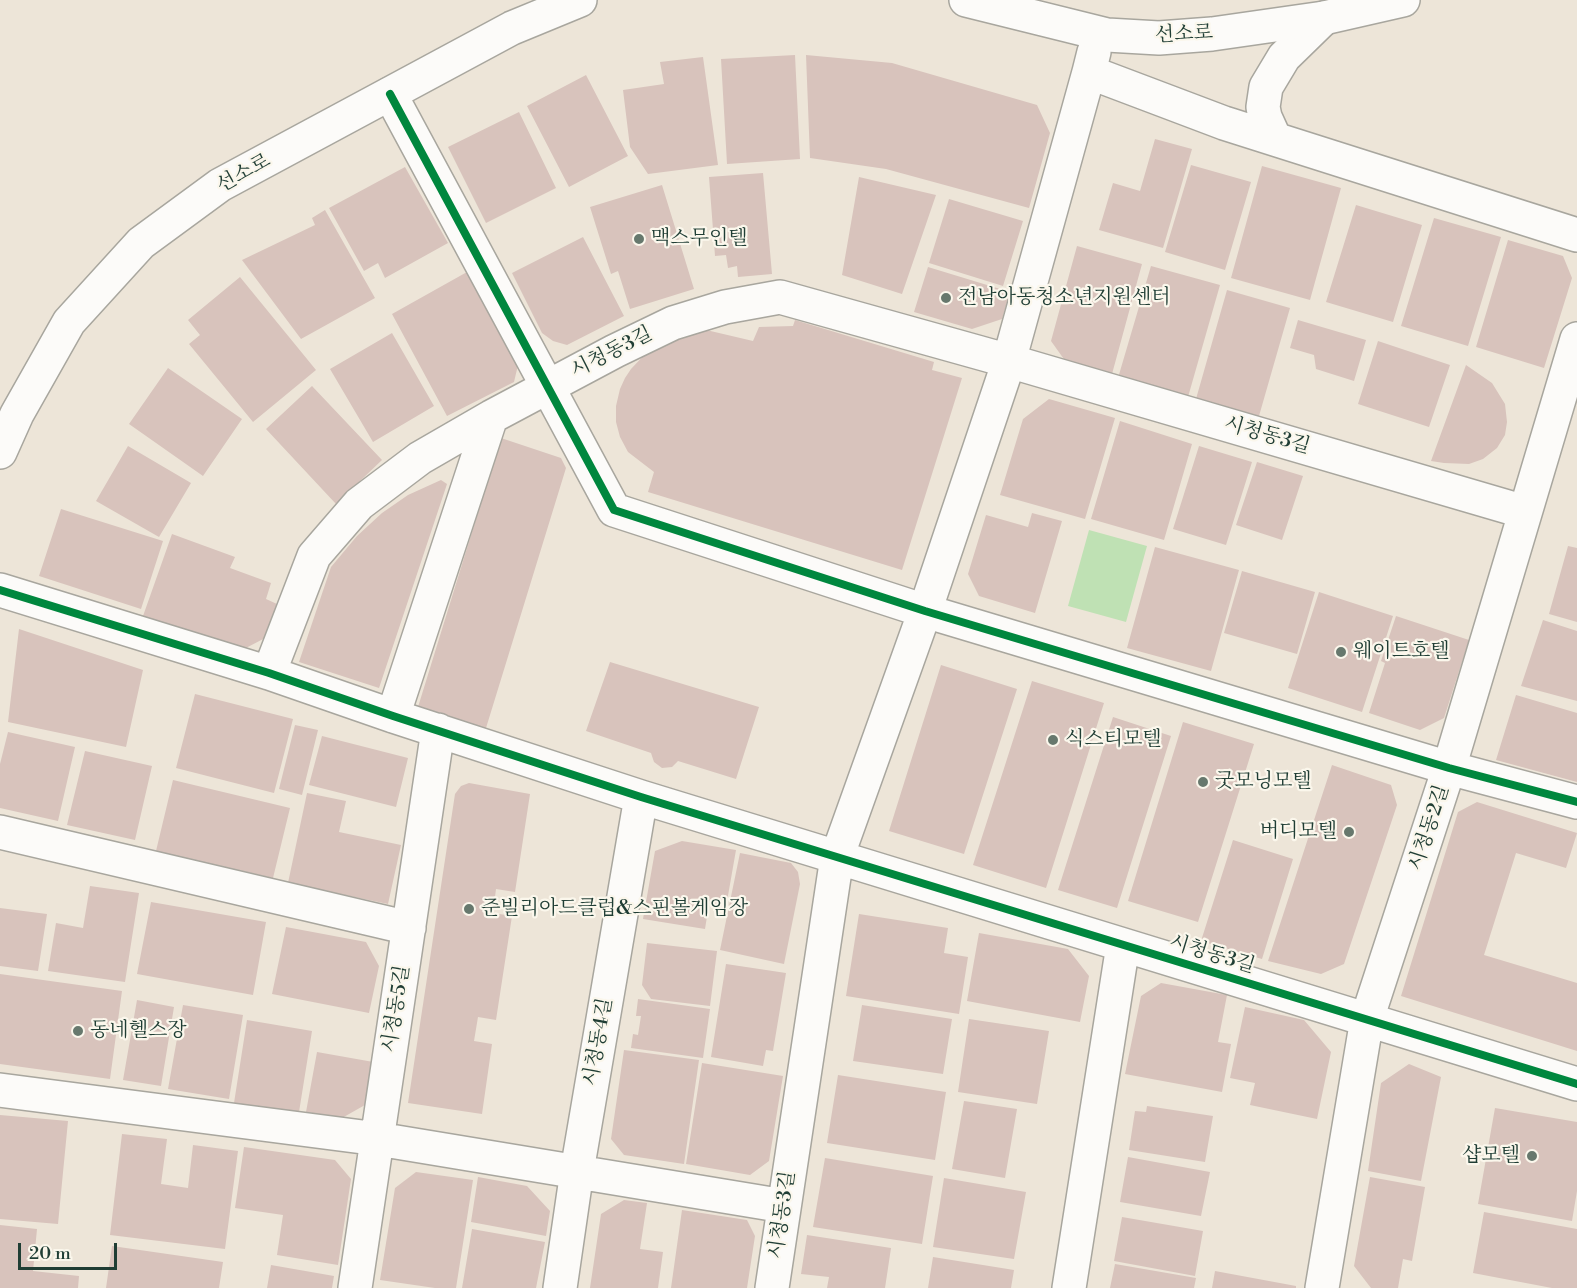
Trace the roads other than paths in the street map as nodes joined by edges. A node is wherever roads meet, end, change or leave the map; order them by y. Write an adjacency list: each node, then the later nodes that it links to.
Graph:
1 (580, 0): 7 (street, 선소로)
2 (966, 0): 5 (street, 선소로)
3 (1403, 0): 4 (street, 선소로)
4 (1324, 18): 5 (street, 선소로); 8 (street)
5 (1099, 33): 6 (street, 시청동3길)
6 (1089, 72): 8 (street); 11 (street, 시청동3길)
7 (390, 94): 12 (street); 14 (street, 선소로)
8 (1275, 139): 9 (street)
9 (1577, 235)
10 (1577, 339): 15 (street, 시청동2길)
11 (1009, 361): 12 (street, 시청동3길); 15 (street, 시청동3길); 17 (street, 시청동3길)
12 (549, 386): 13 (street, 시청동3길); 17 (street)
13 (491, 417): 18 (street, 시청동3길); 19 (street)
14 (0, 452)
15 (1525, 512): 21 (street, 시청동2길)
16 (0, 590): 18 (street)
17 (925, 611): 21 (street); 25 (street, 시청동3길)
18 (269, 673): 19 (street)
19 (393, 716): 20 (street)
20 (438, 730): 22 (street); 26 (street, 시청동5길)
21 (1449, 768): 23 (street); 28 (street, 시청동2길)
22 (641, 797): 25 (street); 32 (street, 시청동4길)
23 (1577, 802)
24 (0, 832): 26 (street)
25 (837, 857): 27 (street, 시청동3길); 33 (street, 시청동3길)
26 (409, 928): 31 (street, 시청동5길)
27 (1123, 945): 28 (street, 시청동3길); 37 (street)
28 (1367, 1019): 29 (street, 시청동3길); 38 (street, 시청동2길)
29 (1577, 1084)
30 (0, 1090): 31 (street)
31 (378, 1139): 32 (street); 34 (street, 시청동5길)
32 (577, 1171): 33 (street); 35 (street, 시청동4길)
33 (784, 1206): 36 (street, 시청동3길)
34 (355, 1288)
35 (560, 1288)
36 (772, 1288)
37 (1069, 1288)
38 (1322, 1288)

